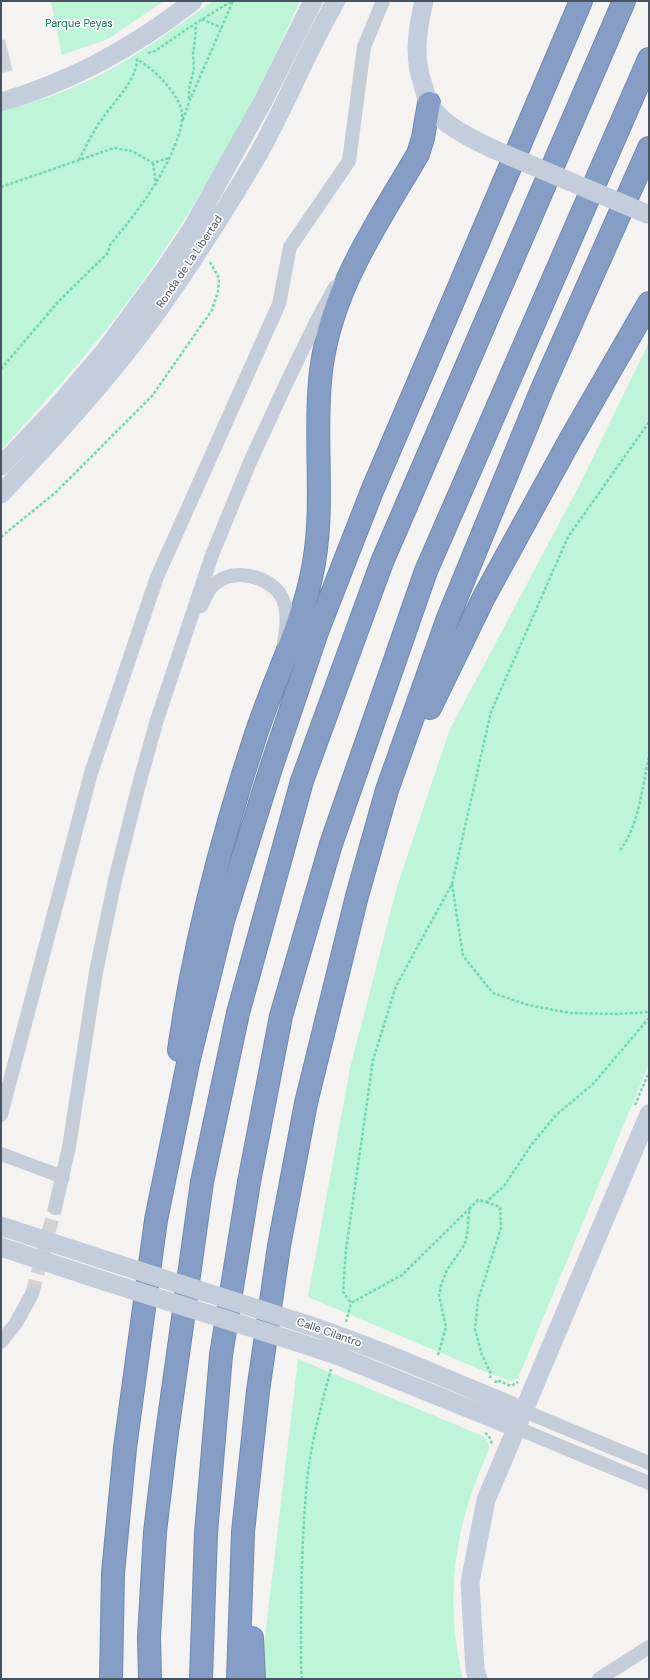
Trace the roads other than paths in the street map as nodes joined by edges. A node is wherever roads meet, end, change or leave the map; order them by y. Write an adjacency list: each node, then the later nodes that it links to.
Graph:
1 (193, 1): 9 (street)
2 (313, 1): 15 (street, Ronda de La Libertad)
3 (336, 1): 16 (street, Ronda de La Libertad)
4 (383, 1): 21 (street)
5 (424, 1): 10 (street)
6 (581, 1): 22 (highway)
7 (624, 1): 35 (highway)
8 (649, 59): 42 (highway)
9 (1, 102)
10 (429, 103): 12 (street, bridge); 13 (highway)
11 (649, 148): 19 (highway)
12 (648, 215)
13 (366, 242): 17 (street); 18 (highway)
14 (649, 302): 19 (highway)
15 (1, 466)
16 (1, 494)
17 (177, 664): 18 (street); 24 (street)
18 (275, 680): 22 (highway)
19 (357, 896): 34 (highway)
20 (649, 1114): 30 (street)
21 (1, 1115)
22 (171, 1150): 37 (highway)
23 (1, 1154): 24 (street)
24 (63, 1177): 25 (street)
25 (55, 1208)
26 (1, 1226): 30 (street, Calle Cilantro, bridge)
27 (1, 1247): 31 (street, Calle Cilantro, bridge)
28 (32, 1294): 29 (street)
29 (1, 1342)
30 (524, 1411): 31 (street); 32 (street, Calle Cilantro)
31 (517, 1428): 33 (street, Calle Cilantro); 45 (street)
32 (649, 1462)
33 (649, 1483)
34 (242, 1532): 43 (highway); 44 (highway)
35 (149, 1637): 40 (highway); 41 (highway)
36 (649, 1647): 46 (street)
37 (110, 1654): 38 (highway); 39 (highway)
38 (102, 1679)
39 (111, 1679)
40 (142, 1679)
41 (150, 1679)
42 (201, 1679)
43 (238, 1679)
44 (254, 1679)
45 (478, 1679)
46 (599, 1679)

